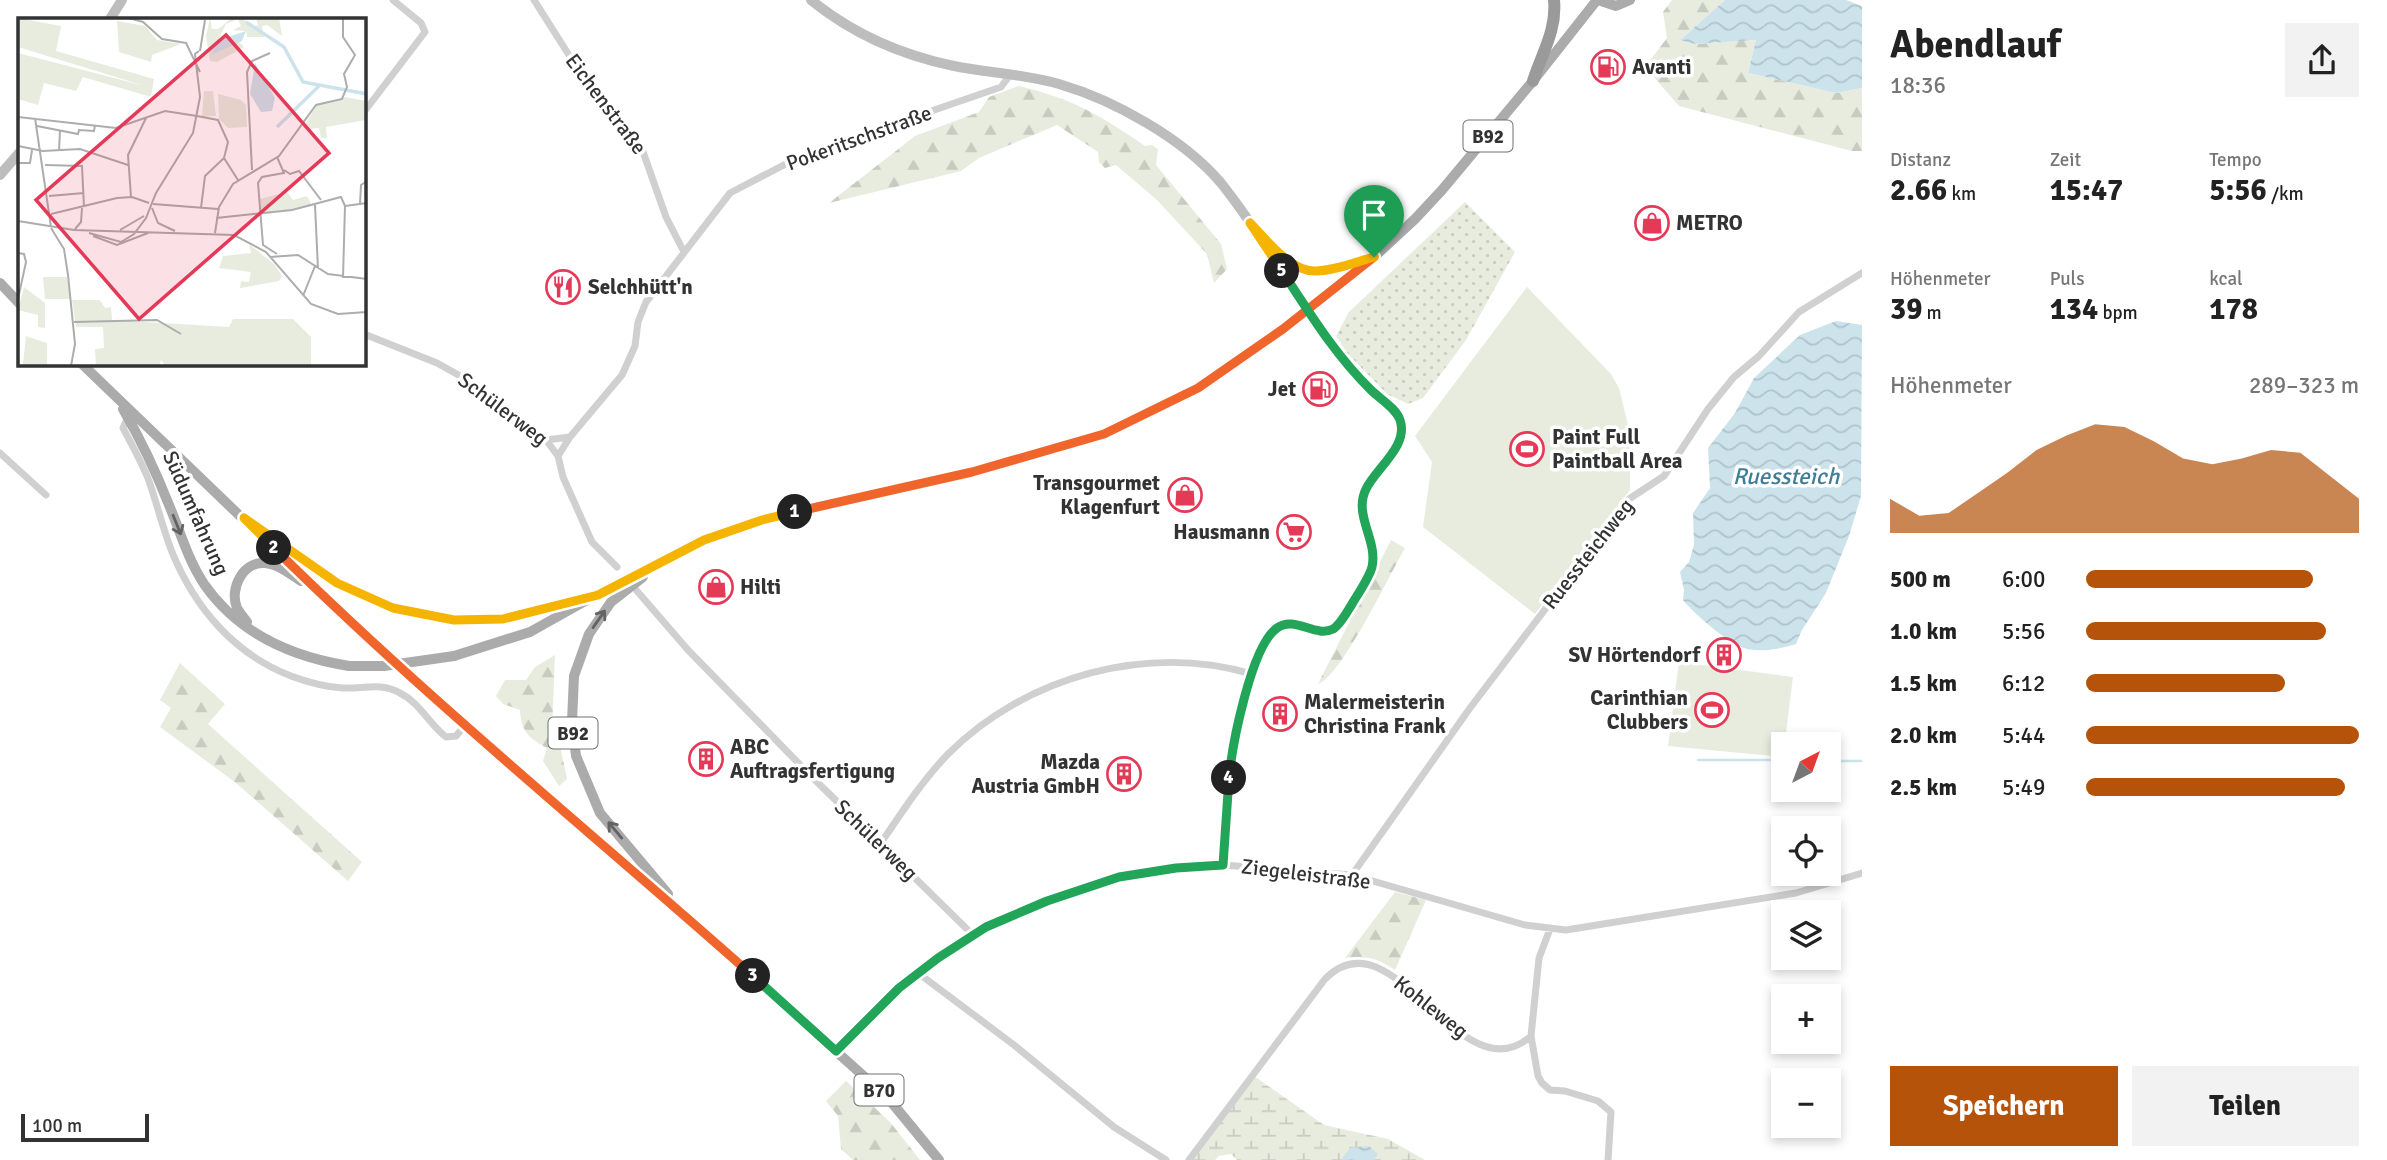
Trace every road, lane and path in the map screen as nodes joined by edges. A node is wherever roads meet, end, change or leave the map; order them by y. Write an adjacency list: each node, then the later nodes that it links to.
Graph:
1 (122, 0): 8 (main road)
2 (393, 0): 11 (street)
3 (534, 0): 15 (street, Eichenstraße)
4 (811, 0): 9 (main road)
5 (1554, 0): 10 (highway)
6 (1597, 0): 7 (main road, B92); 10 (main road, B92)
7 (1630, 0)
8 (111, 18)
9 (1010, 75): 14 (main road); 15 (street, Pokeritschstraße)
10 (1533, 81): 16 (main road, B92)
11 (366, 107)
12 (18, 154): 13 (main road)
13 (0, 175)
14 (1250, 223): 16 (main road); 20 (main road)
15 (684, 252): 25 (street, Pokeritschstraße)
16 (1374, 257): 20 (main road, B92)
17 (1862, 273): 42 (street, Ruessteichweg)
18 (0, 283): 19 (main road)
19 (18, 302)
20 (1308, 310): 31 (main road, Südumfahrung / B92); 37 (street)
21 (366, 335): 26 (street, Schülerweg)
22 (84, 366): 23 (main road, B70)
23 (116, 397): 24 (main road, Südumfahrung / B92); 30 (main road, B70)
24 (128, 417): 36 (main road, Südumfahrung / B92, one-way to 36); 38 (street)
25 (570, 437): 26 (street); 28 (street, Pokeritschstraße)
26 (546, 440): 28 (street, Schülerweg)
27 (0, 453): 29 (street)
28 (558, 456): 32 (street, Schülerweg)
29 (46, 495)
30 (244, 518): 33 (main road, B70); 35 (main road, B92)
31 (679, 552): 35 (main road, Südumfahrung / B92); 43 (main road, B92, one-way to 31)
32 (617, 567)
33 (318, 591): 36 (main road, Südumfahrung); 38 (main road, B70)
34 (637, 591): 39 (street, Schülerweg)
35 (598, 595): 36 (main road, Südumfahrung / B92, bridge)
36 (255, 633)
37 (1252, 674): 39 (street); 40 (street)
38 (465, 726): 43 (main road, B70)
39 (881, 843): 45 (street, Schülerweg)
40 (1223, 865): 42 (street, Ziegeleistraße); 45 (street, Ziegeleistraße)
41 (1862, 873): 44 (street, Ziegeleistraße)
42 (1352, 875): 44 (street, Ziegeleistraße)
43 (690, 920): 48 (main road, B70)
44 (1550, 929): 47 (street)
45 (972, 935): 46 (street, Ziegeleistraße)
46 (919, 973): 48 (street, Ziegeleistraße); 50 (street)
47 (1531, 1035): 51 (street, Kohleweg); 52 (street)
48 (836, 1051): 49 (main road, B70)
49 (939, 1160)
50 (1166, 1160)
51 (1189, 1160)
52 (1608, 1160)

